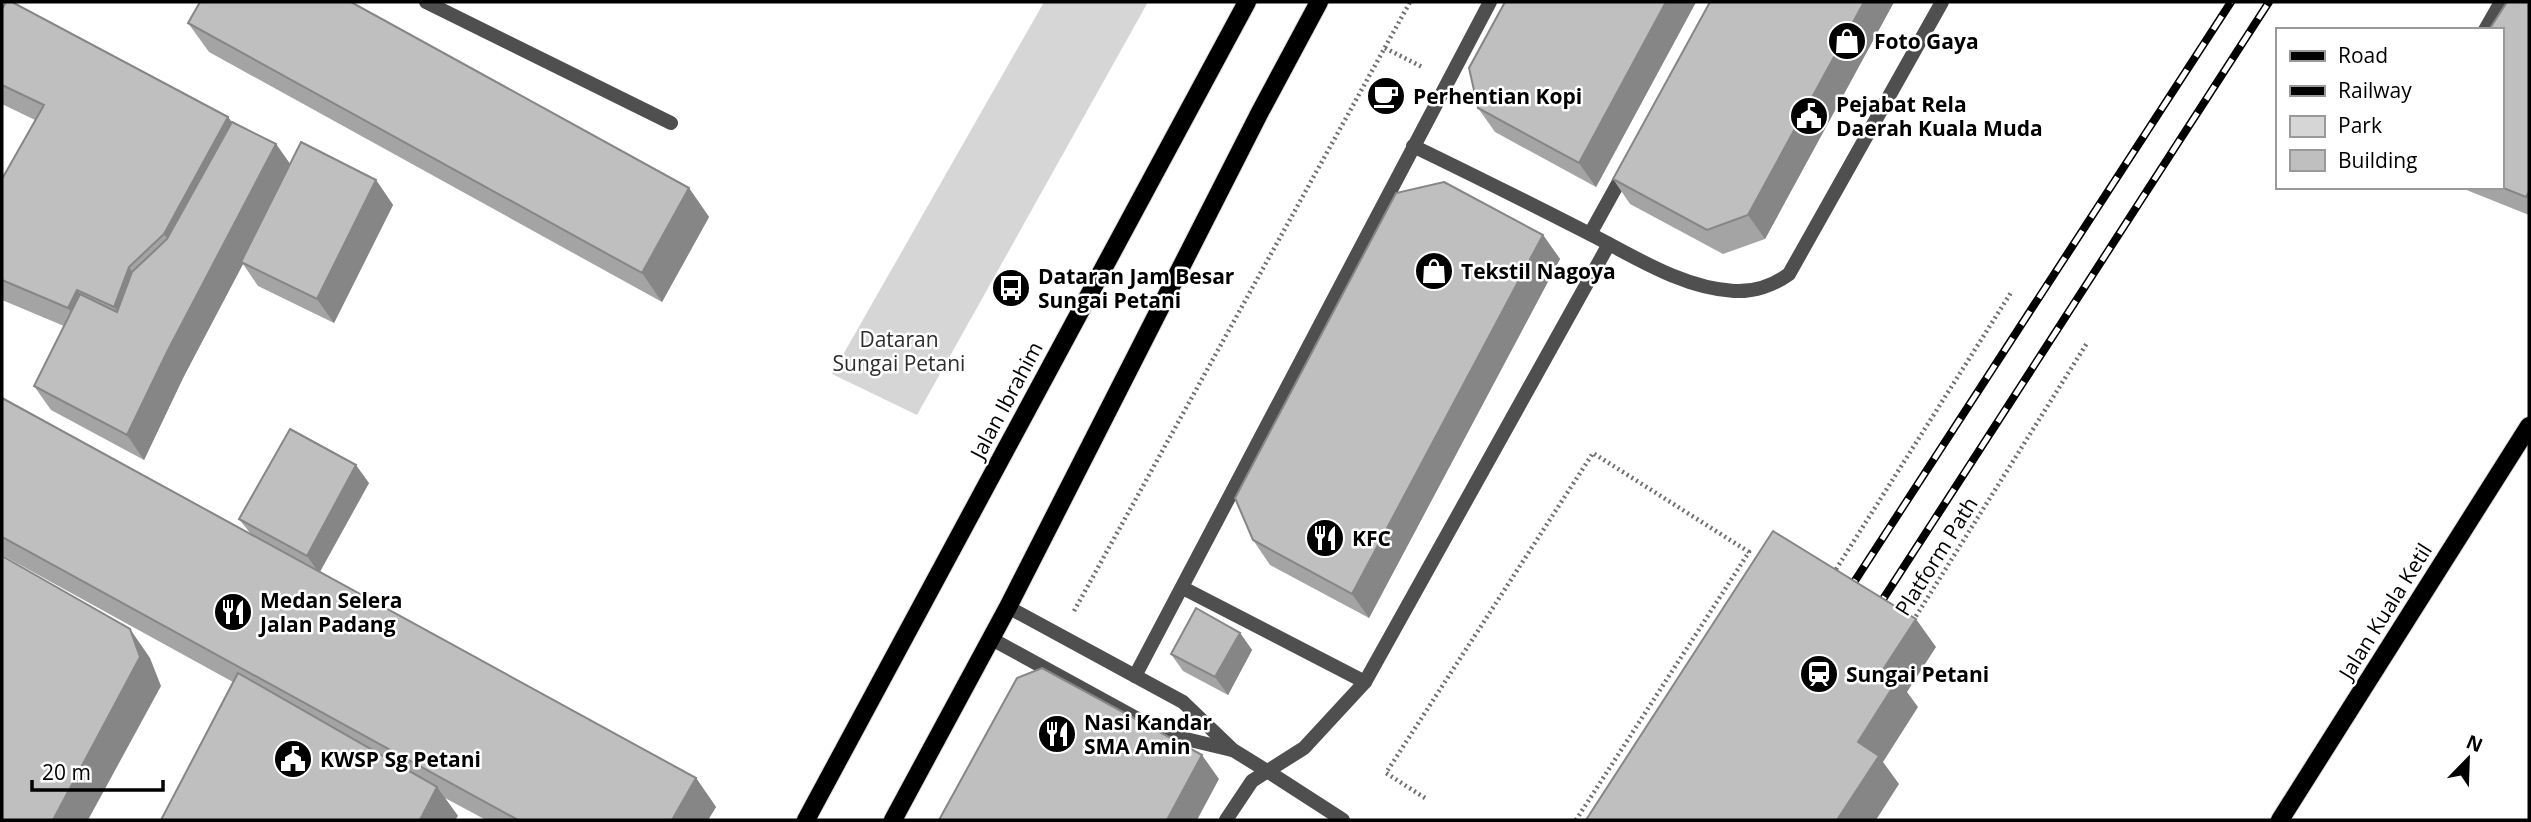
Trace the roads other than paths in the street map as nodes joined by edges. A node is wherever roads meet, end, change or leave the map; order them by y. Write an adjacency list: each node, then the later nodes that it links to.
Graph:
1 (426, 2): 8 (street)
2 (1247, 2): 21 (main road, Jalan Ibrahim)
3 (1319, 2): 15 (main road)
4 (1490, 2): 9 (street)
5 (1942, 2): 12 (street)
6 (2501, 2): 7 (street)
7 (2486, 28)
8 (671, 123)
9 (1413, 146): 11 (street); 14 (street)
10 (1631, 158): 11 (street)
11 (1590, 234): 12 (street)
12 (1609, 244): 18 (street)
13 (2529, 426): 25 (main road, Jalan Kuala Ketil)
14 (1183, 588): 17 (street); 18 (street)
15 (1007, 607): 16 (main road); 17 (street)
16 (990, 638): 19 (street); 22 (main road)
17 (1135, 676): 19 (street)
18 (1365, 682): 20 (street)
19 (1233, 750): 20 (street)
20 (1267, 771): 23 (street); 24 (street)
21 (806, 820)
22 (892, 820)
23 (1226, 820)
24 (1343, 820)
25 (2281, 820)

